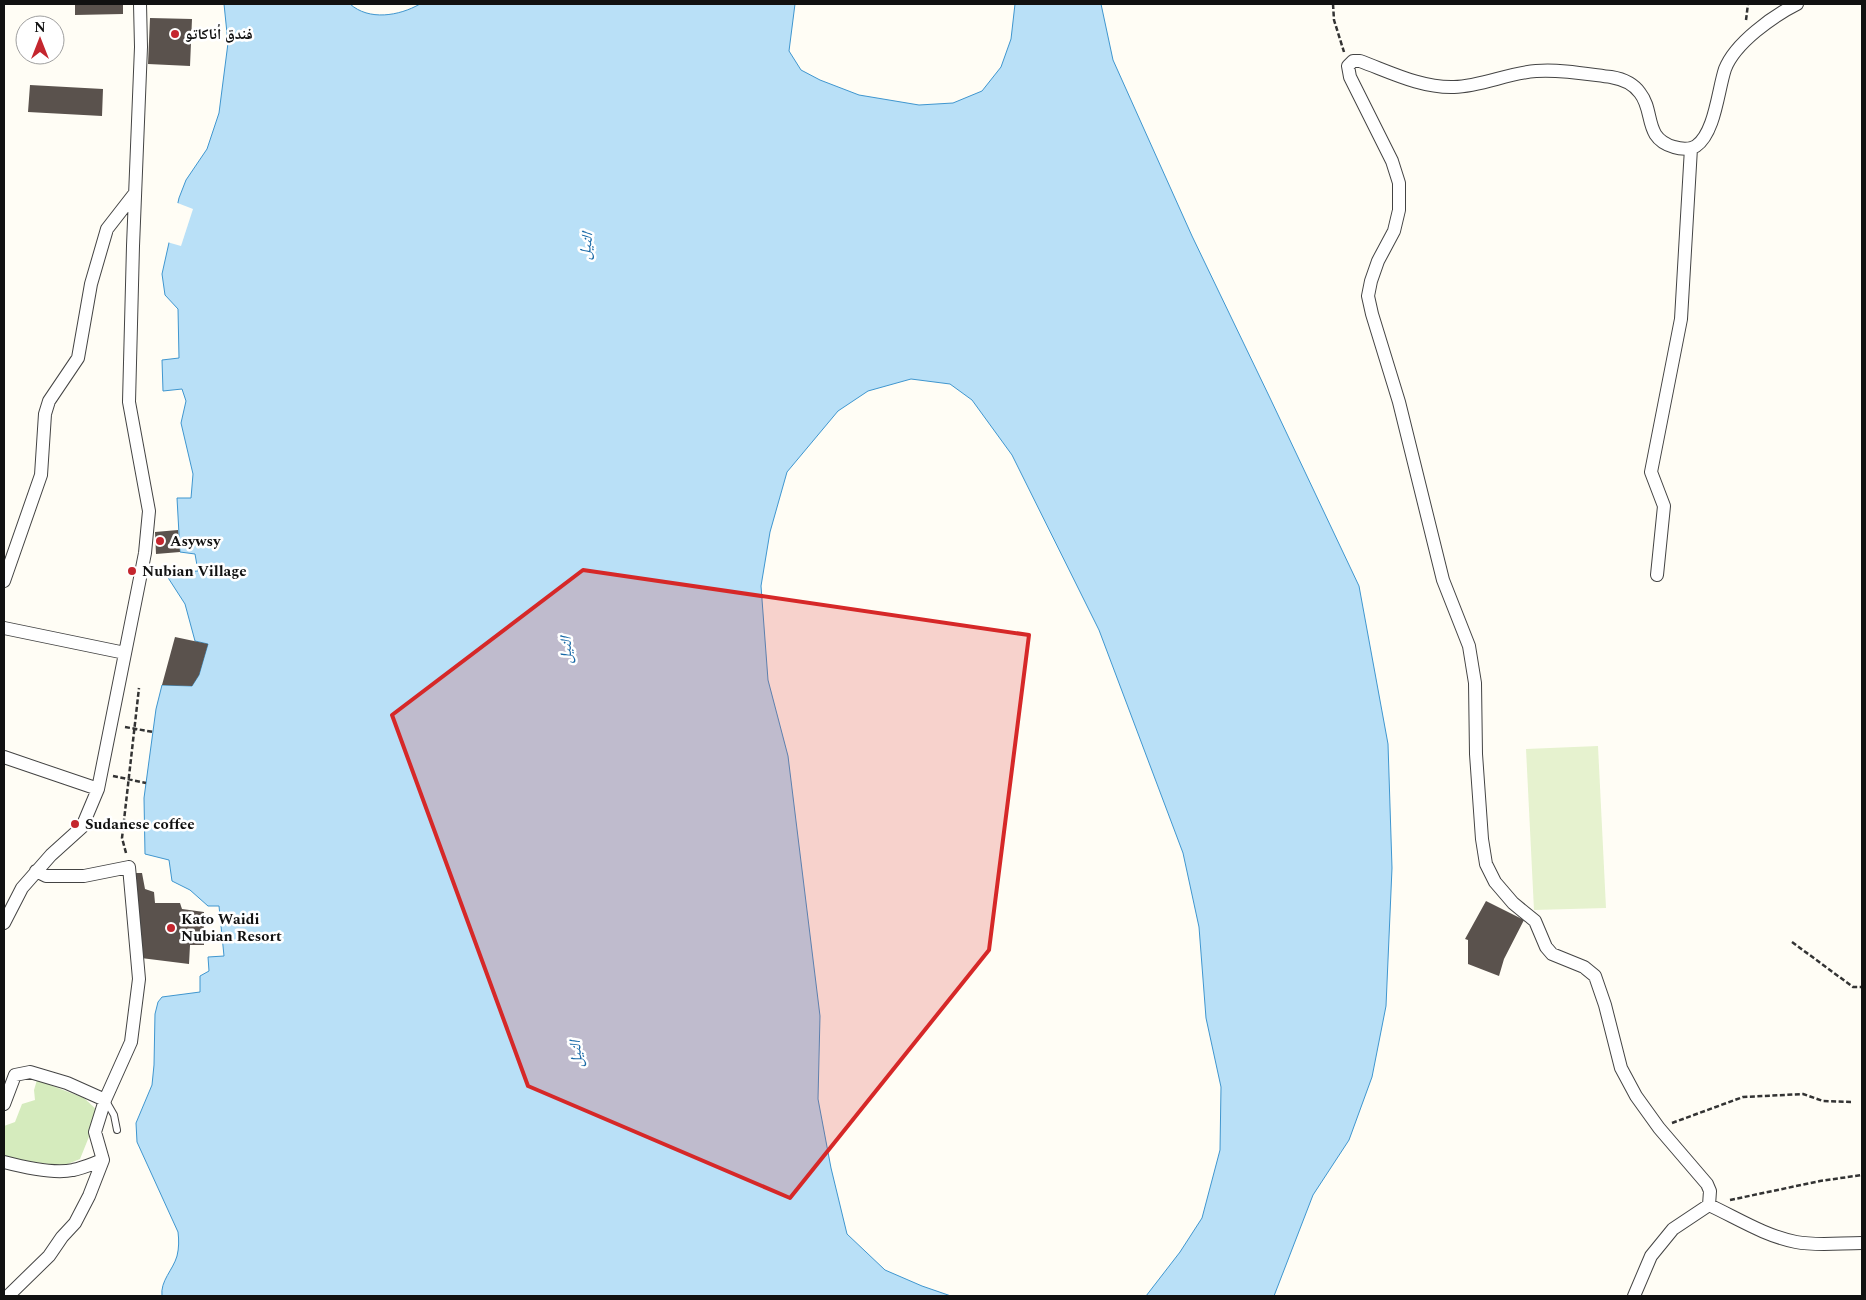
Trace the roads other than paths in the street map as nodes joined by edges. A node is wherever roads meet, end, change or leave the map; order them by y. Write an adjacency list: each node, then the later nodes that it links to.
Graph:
1 (140, 4): 4 (street)
2 (1797, 4): 3 (street)
3 (1691, 148): 5 (street); 18 (street)
4 (135, 193): 6 (street); 8 (street)
5 (1657, 575)
6 (4, 581)
7 (5, 632): 8 (street)
8 (125, 653): 10 (street)
9 (4, 757): 10 (street)
10 (98, 789): 11 (street)
11 (36, 871): 12 (street); 14 (street)
12 (4, 922)
13 (5, 1095): 14 (street)
14 (105, 1100): 15 (lane); 16 (street)
15 (118, 1130)
16 (103, 1160): 17 (street); 20 (street)
17 (4, 1162)
18 (1709, 1205): 19 (street); 21 (street)
19 (1862, 1243)
20 (8, 1296)
21 (1634, 1296)

